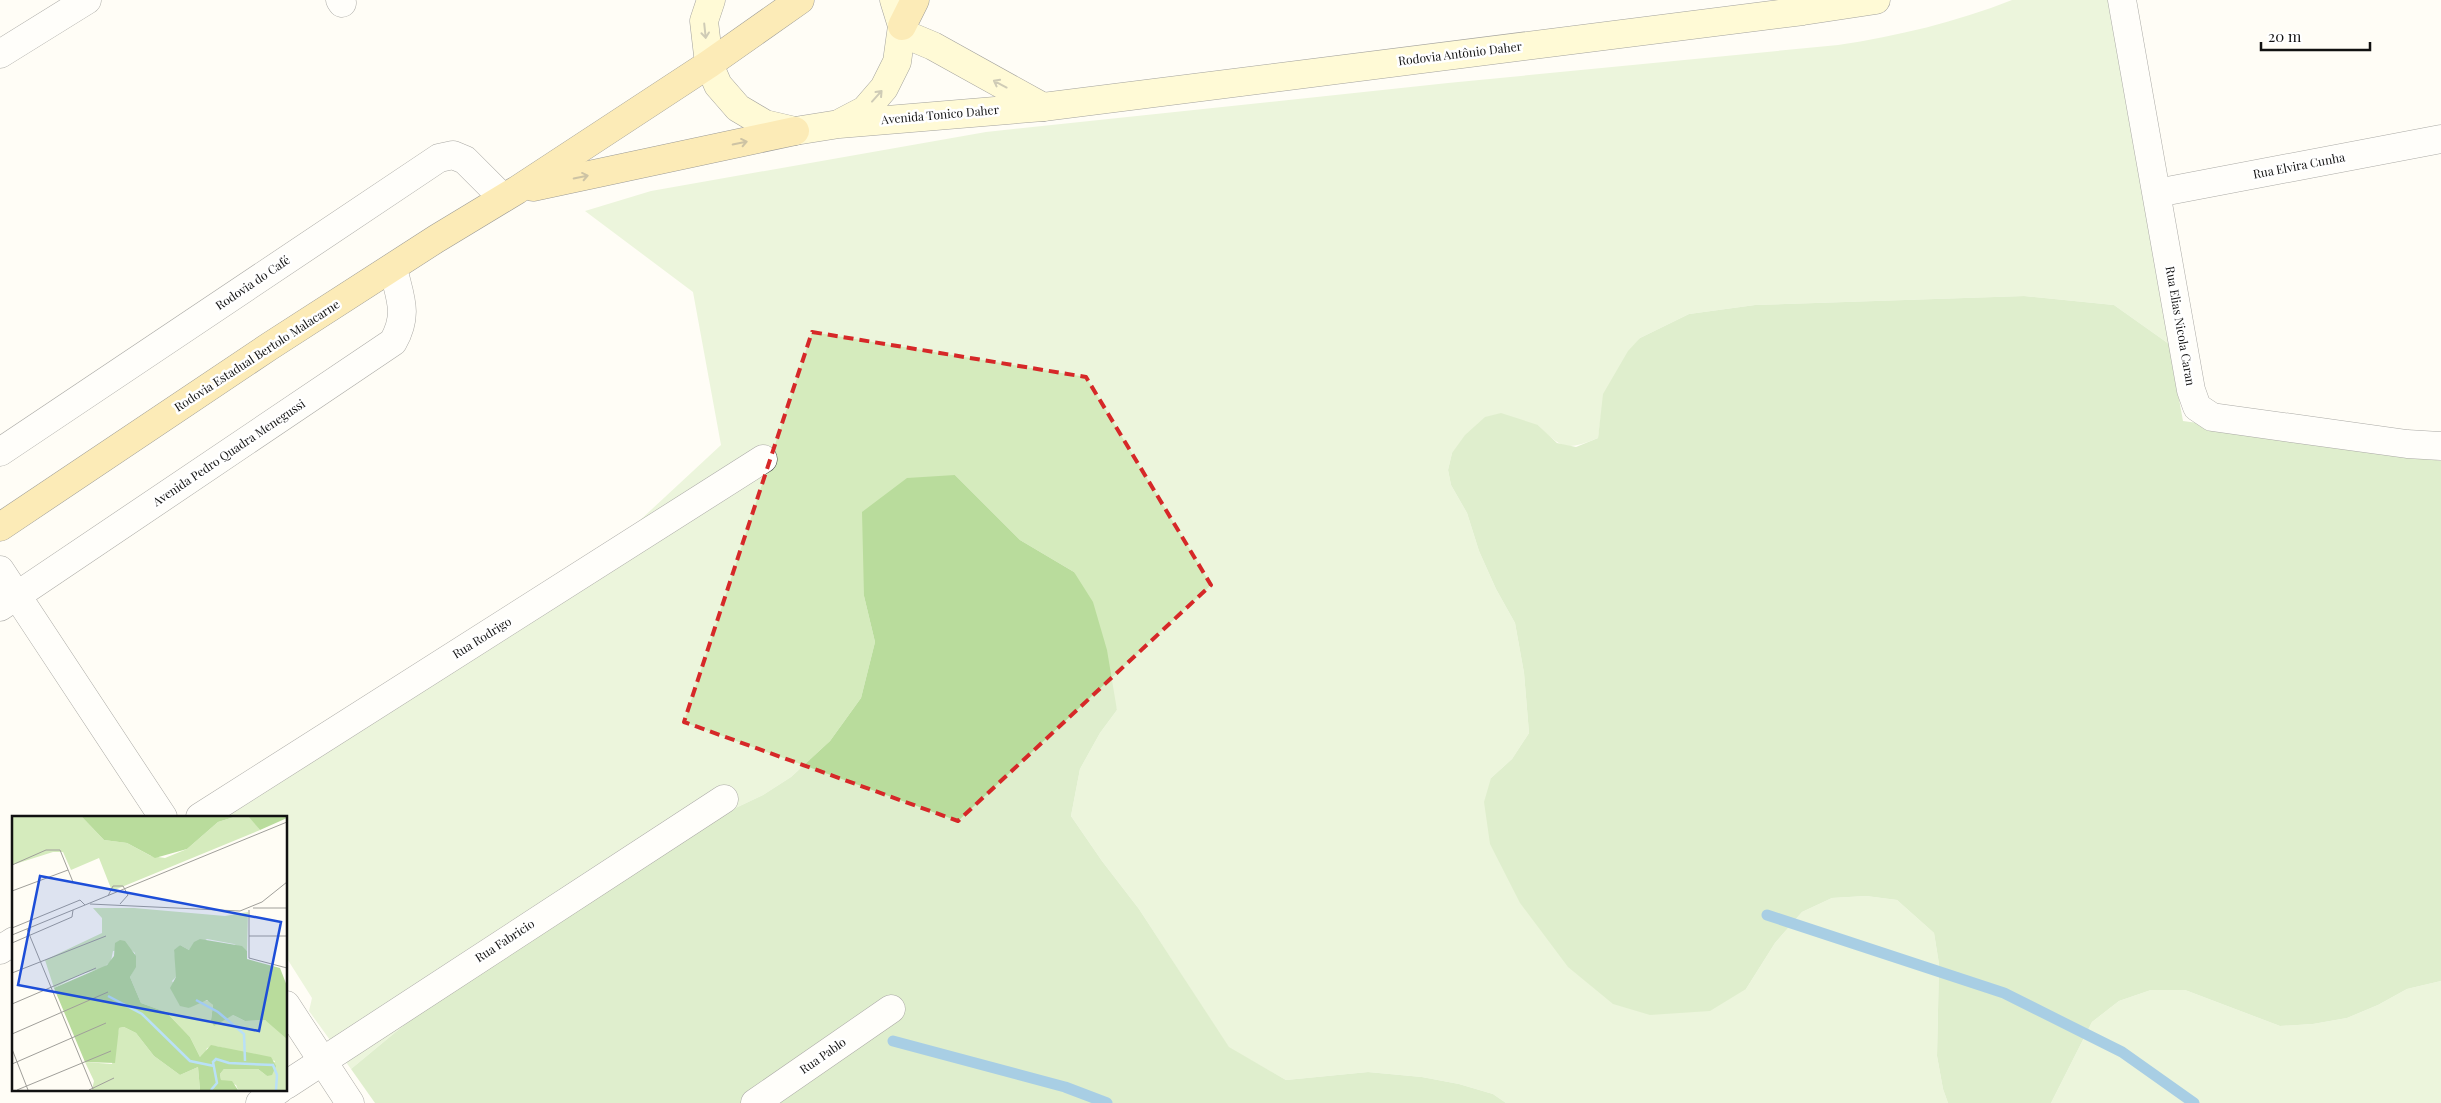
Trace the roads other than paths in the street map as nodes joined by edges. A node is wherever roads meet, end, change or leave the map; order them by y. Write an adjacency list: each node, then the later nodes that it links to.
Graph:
1 (87, 0): 9 (street)
2 (710, 0): 10 (main road, Avenida Tonico Daher, one-way to 10)
3 (800, 0): 10 (main road)
4 (894, 0): 8 (main road)
5 (915, 0): 8 (main road)
6 (1876, 0): 11 (main road, Rodovia Antônio Daher)
7 (2122, 0): 16 (street, Rua Elias Nicola Caran)
8 (902, 29): 11 (main road, Avenida Tonico Daher, one-way to 8); 12 (main road, one-way to 8)
9 (0, 54)
10 (709, 64): 13 (main road, Avenida Tonico Daher); 15 (main road)
11 (1042, 107): 12 (main road, Avenida Tonico Daher)
12 (839, 124): 13 (main road, Avenida Tonico Daher)
13 (795, 131): 15 (main road, one-way to 13)
14 (2441, 139): 16 (street, Rua Elvira Cunha)
15 (510, 194): 17 (main road, Rodovia Estadual Bertolo Malacarne); 19 (street, Rodovia do Café)
16 (2156, 194): 18 (street, Rua Elias Nicola Caran)
17 (393, 268): 21 (main road, Rodovia Estadual Bertolo Malacarne); 23 (street, Avenida Pedro Quadra Menegussi)
18 (2441, 446)
19 (0, 452)
20 (763, 459): 26 (street, Rua Rodrigo)
21 (0, 527)
22 (0, 570): 23 (street)
23 (9, 601): 25 (street)
24 (724, 799): 31 (street, Rua Fabricio)
25 (162, 816)
26 (202, 816)
27 (12, 942): 28 (street)
28 (0, 950)
29 (288, 1008): 31 (street)
30 (891, 1009): 36 (street, Rua Pablo)
31 (322, 1060): 32 (street, Rua Fabricio); 35 (street)
32 (288, 1084)
33 (279, 1090): 34 (street)
34 (260, 1103)
35 (350, 1103)
36 (755, 1103)

